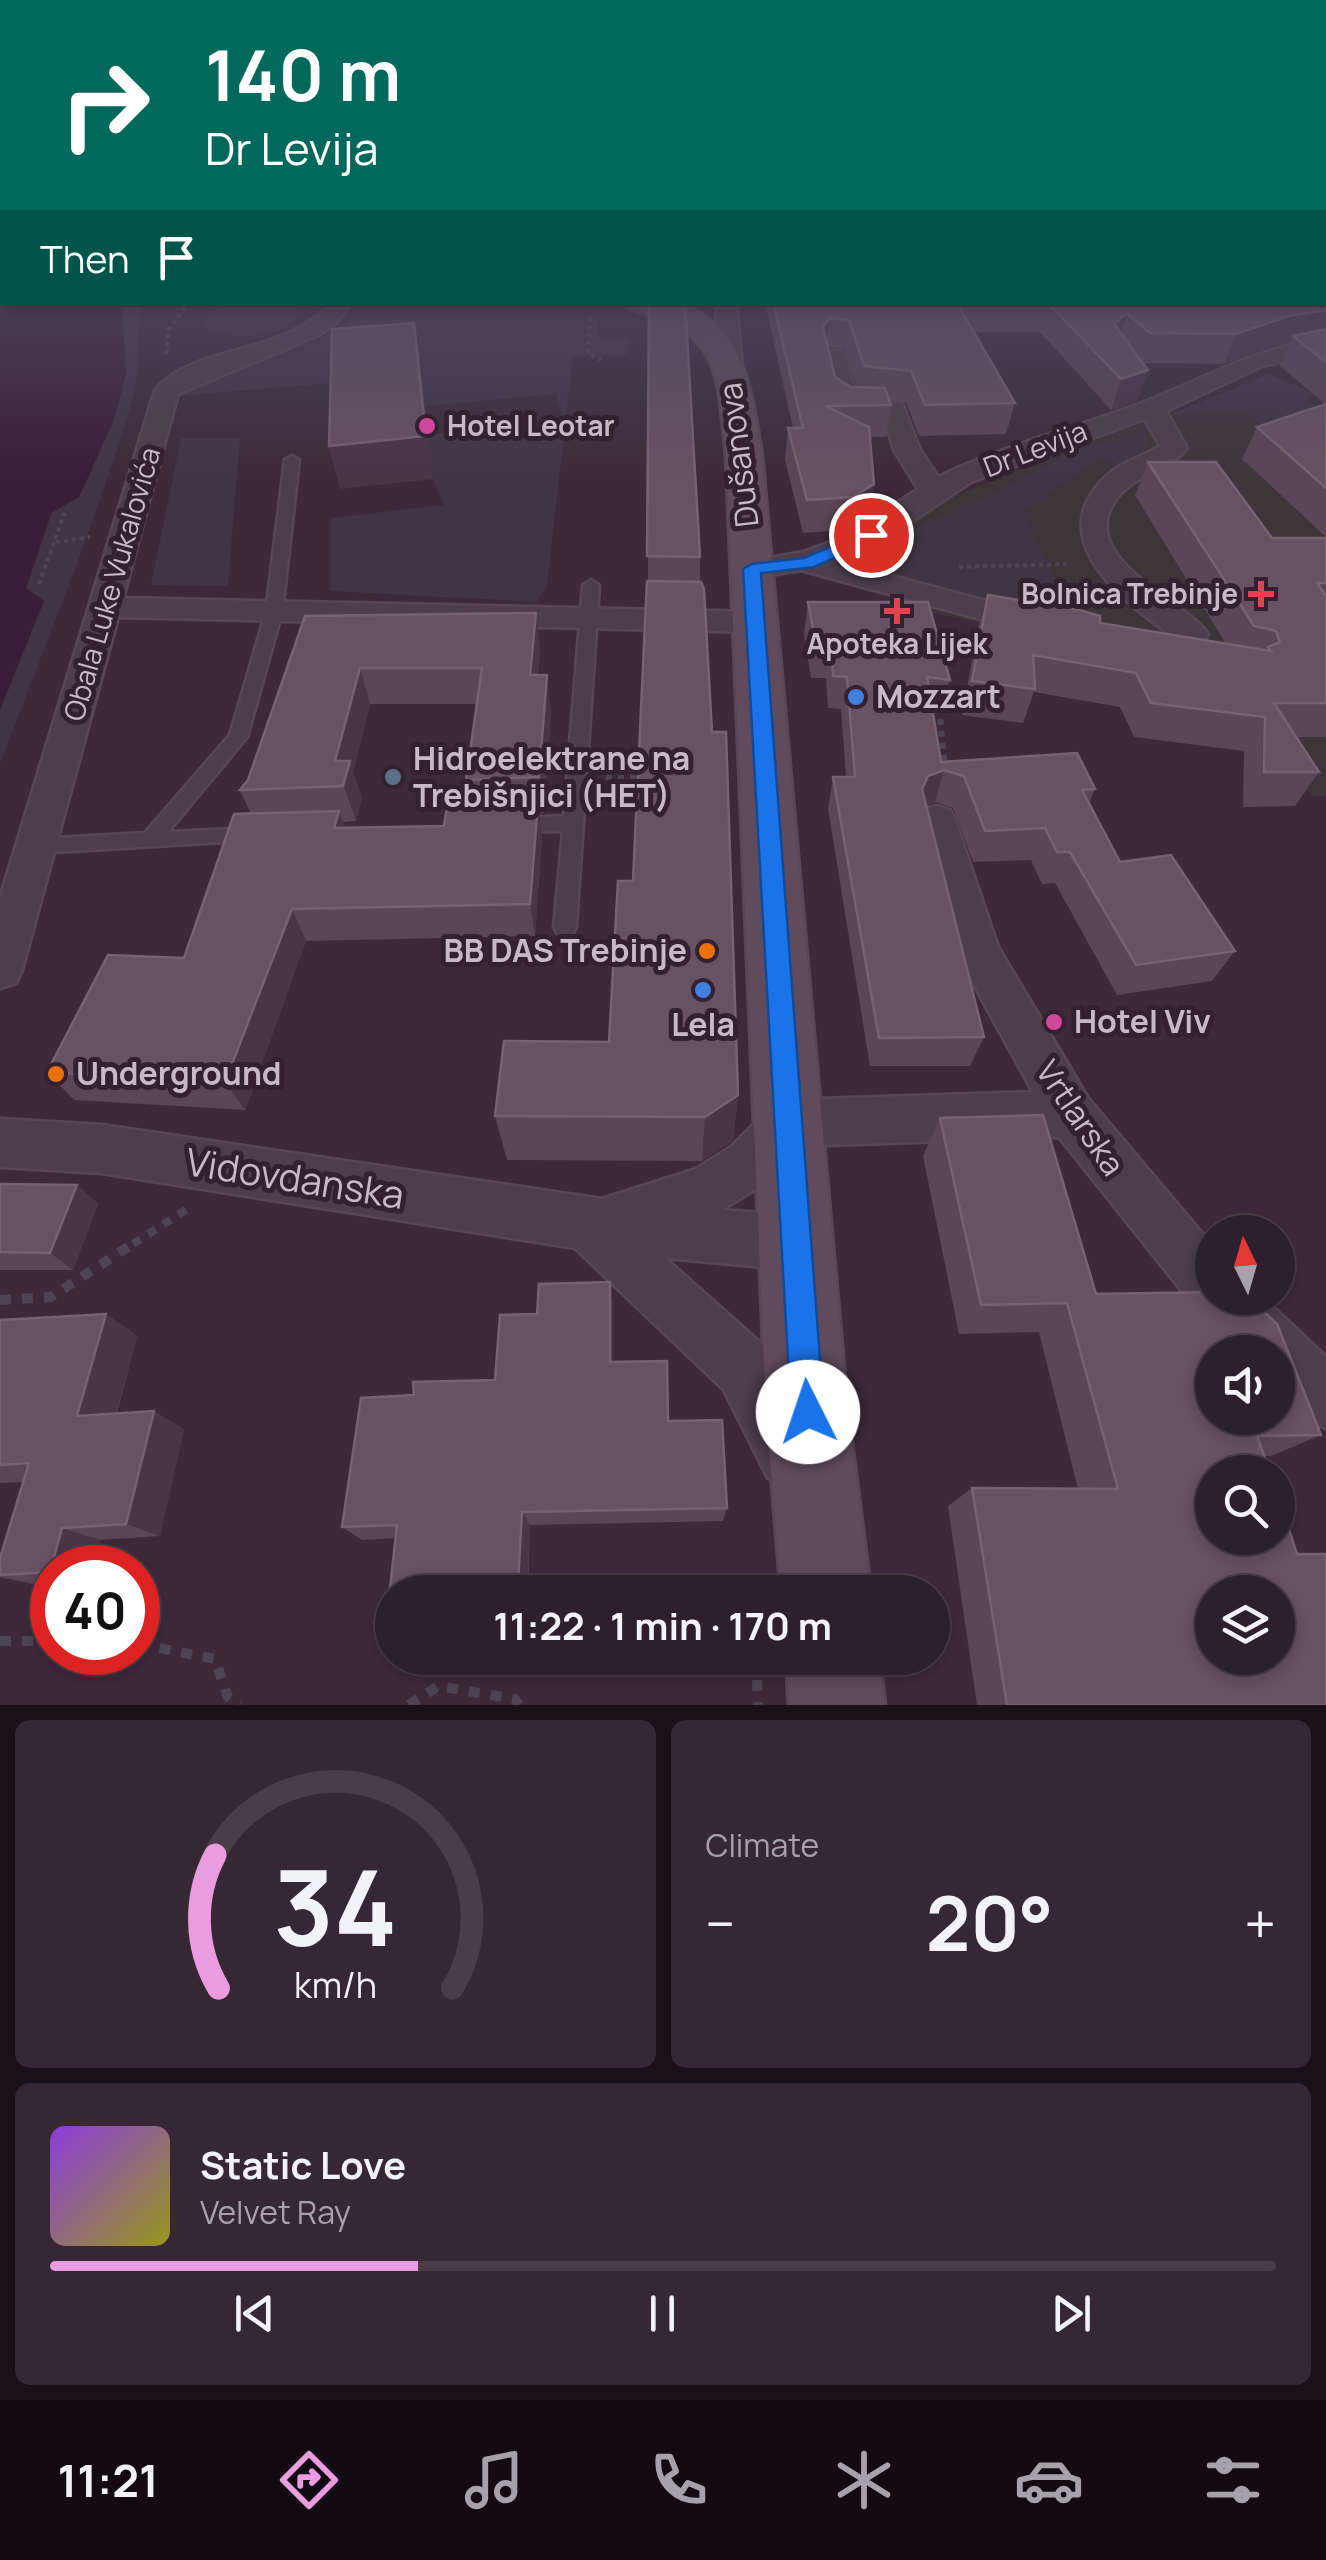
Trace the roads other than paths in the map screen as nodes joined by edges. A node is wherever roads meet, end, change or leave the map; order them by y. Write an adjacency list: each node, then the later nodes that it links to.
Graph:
1 (327, 322): 13 (street, Obala Luke Vukalovića)
2 (691, 322): 6 (street, Dušanova)
3 (727, 322): 6 (street)
4 (1326, 346): 7 (street, Dr Levija)
5 (834, 356): 9 (street)
6 (731, 378): 12 (street, Dušanova)
7 (1152, 409): 9 (street, Dr Levija); 17 (street)
8 (292, 460): 14 (lane)
9 (933, 491): 10 (street, Dr Levija)
10 (808, 563): 12 (street, Dr Levija); 16 (street)
11 (591, 585): 15 (lane)
12 (753, 595): 15 (street, Dr Levija); 27 (street, Dušanova)
13 (106, 607): 14 (street, Dr Levija); 23 (street, Obala Luke Vukalovića)
14 (274, 612): 15 (street, Dr Levija); 22 (lane)
15 (591, 620): 19 (lane)
16 (1066, 632)
17 (1120, 645)
18 (936, 820): 26 (street, Vrtlarska)
19 (573, 823): 20 (lane); 24 (lane)
20 (488, 826)
21 (276, 834): 22 (lane)
22 (151, 839): 23 (lane)
23 (39, 846): 25 (street, Obala Luke Vukalovića)
24 (565, 927)
25 (0, 970)
26 (1071, 1114): 27 (street); 31 (street, Vrtlarska)
27 (788, 1123): 29 (street, Vidovdanska); 30 (street, Dušanova)
28 (0, 1143): 29 (street, Vidovdanska)
29 (588, 1224): 30 (street, Vidovdanska); 34 (street)
30 (797, 1243): 34 (street, Dušanova)
31 (1195, 1266)
32 (1241, 1315): 33 (street)
33 (1326, 1398)
34 (818, 1509): 35 (street, Dušanova)
35 (824, 1575)
36 (834, 1675): 37 (street)
37 (837, 1705)

